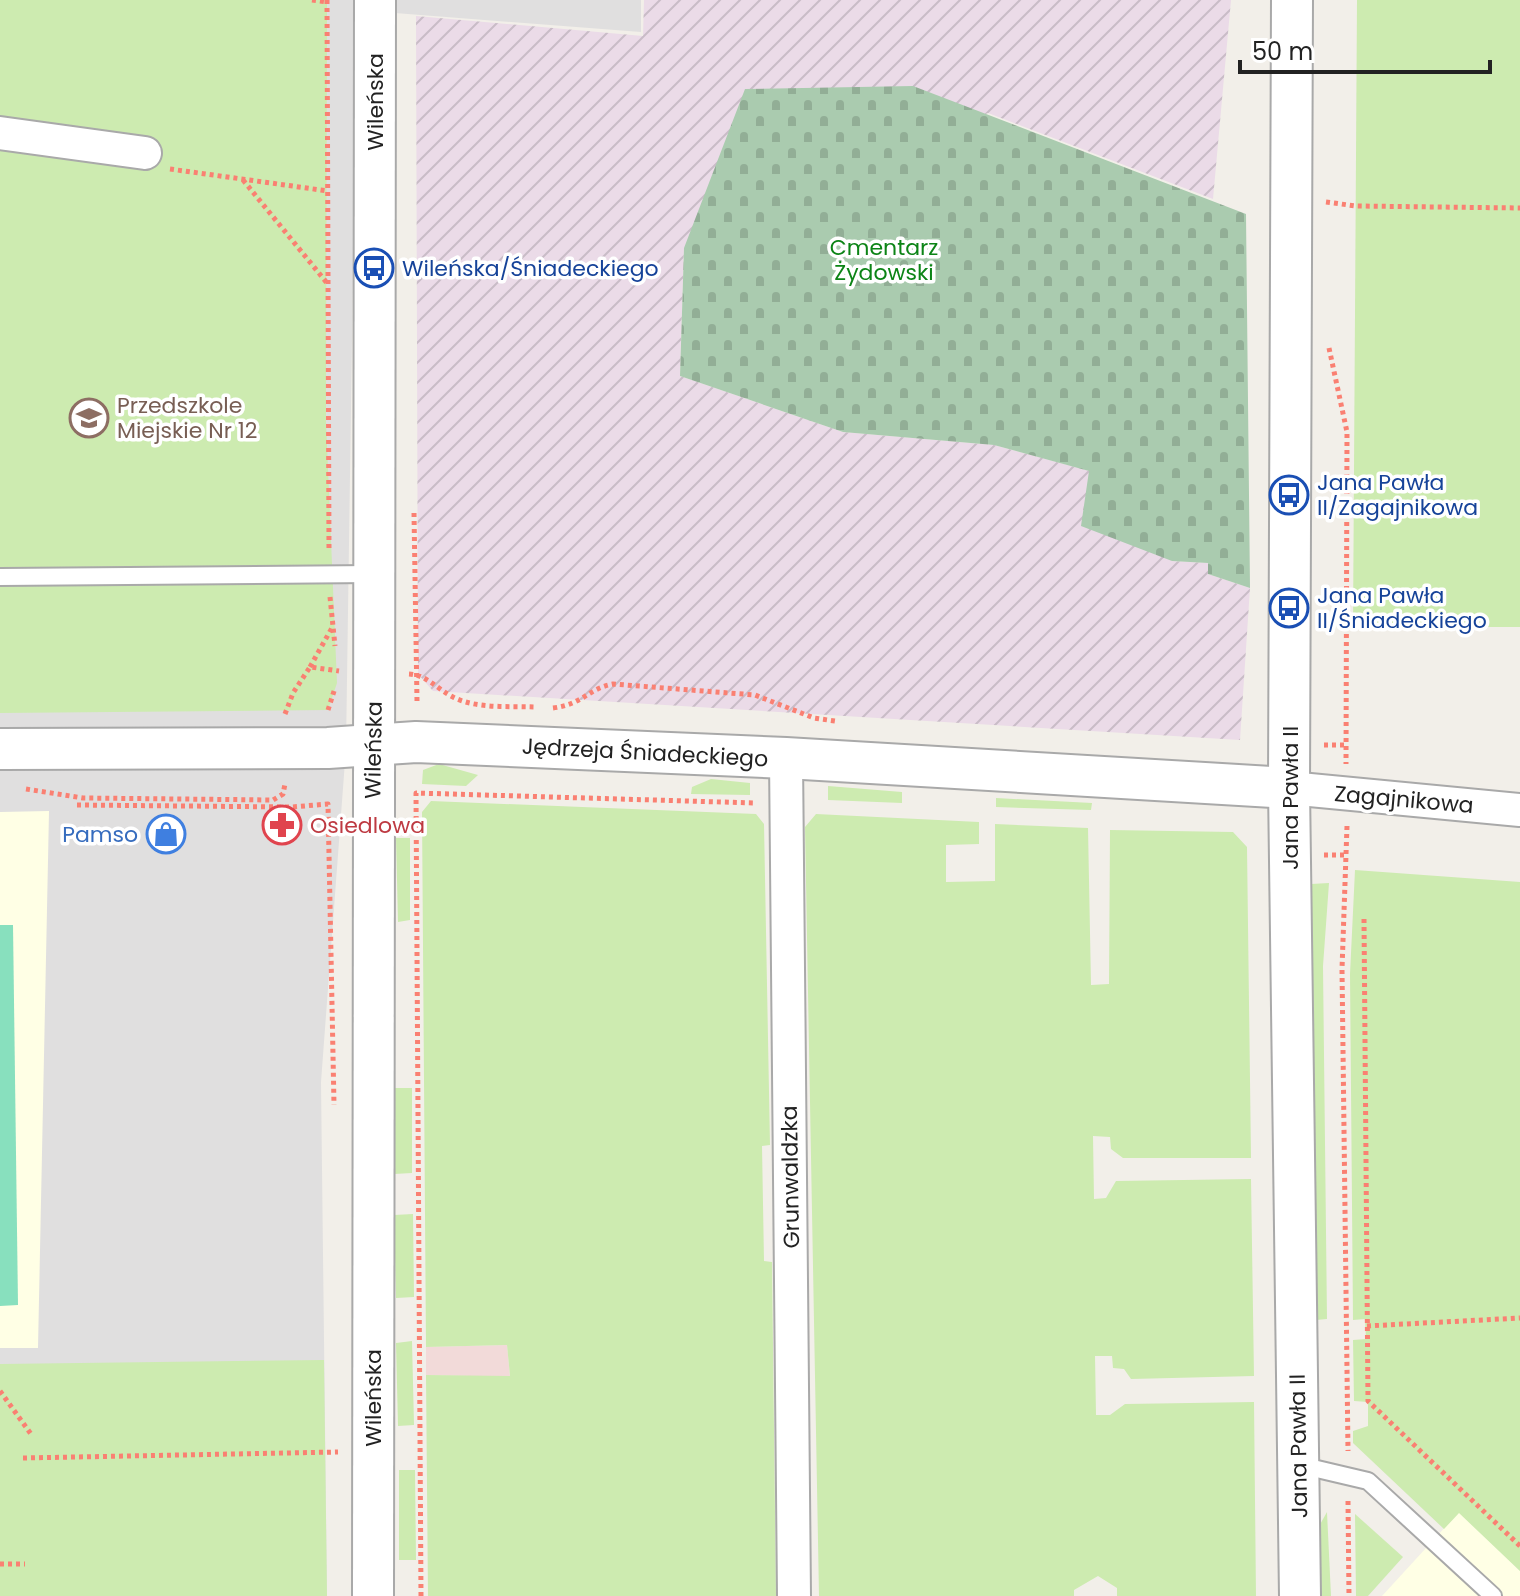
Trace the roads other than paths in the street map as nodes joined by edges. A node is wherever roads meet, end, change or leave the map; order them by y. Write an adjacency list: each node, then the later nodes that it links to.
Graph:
1 (375, 0): 5 (street, Wileńska)
2 (1292, 0): 10 (street, Jana Pawła II)
3 (0, 133): 4 (street)
4 (145, 153)
5 (374, 574): 6 (lane); 7 (street, Wileńska)
6 (0, 577)
7 (373, 744): 8 (street, Jędrzeja Śniadeckiego); 9 (street, Jędrzeja Śniadeckiego); 13 (street, Wileńska)
8 (0, 749)
9 (786, 758): 10 (street, Jędrzeja Śniadeckiego); 14 (street, Grunwaldzka)
10 (1289, 788): 11 (street, Zagajnikowa); 12 (street, Jana Pawła II)
11 (1520, 810)
12 (1298, 1464): 15 (street, Jana Pawła II); 16 (lane)
13 (373, 1596)
14 (794, 1596)
15 (1300, 1596)
16 (1493, 1596)

